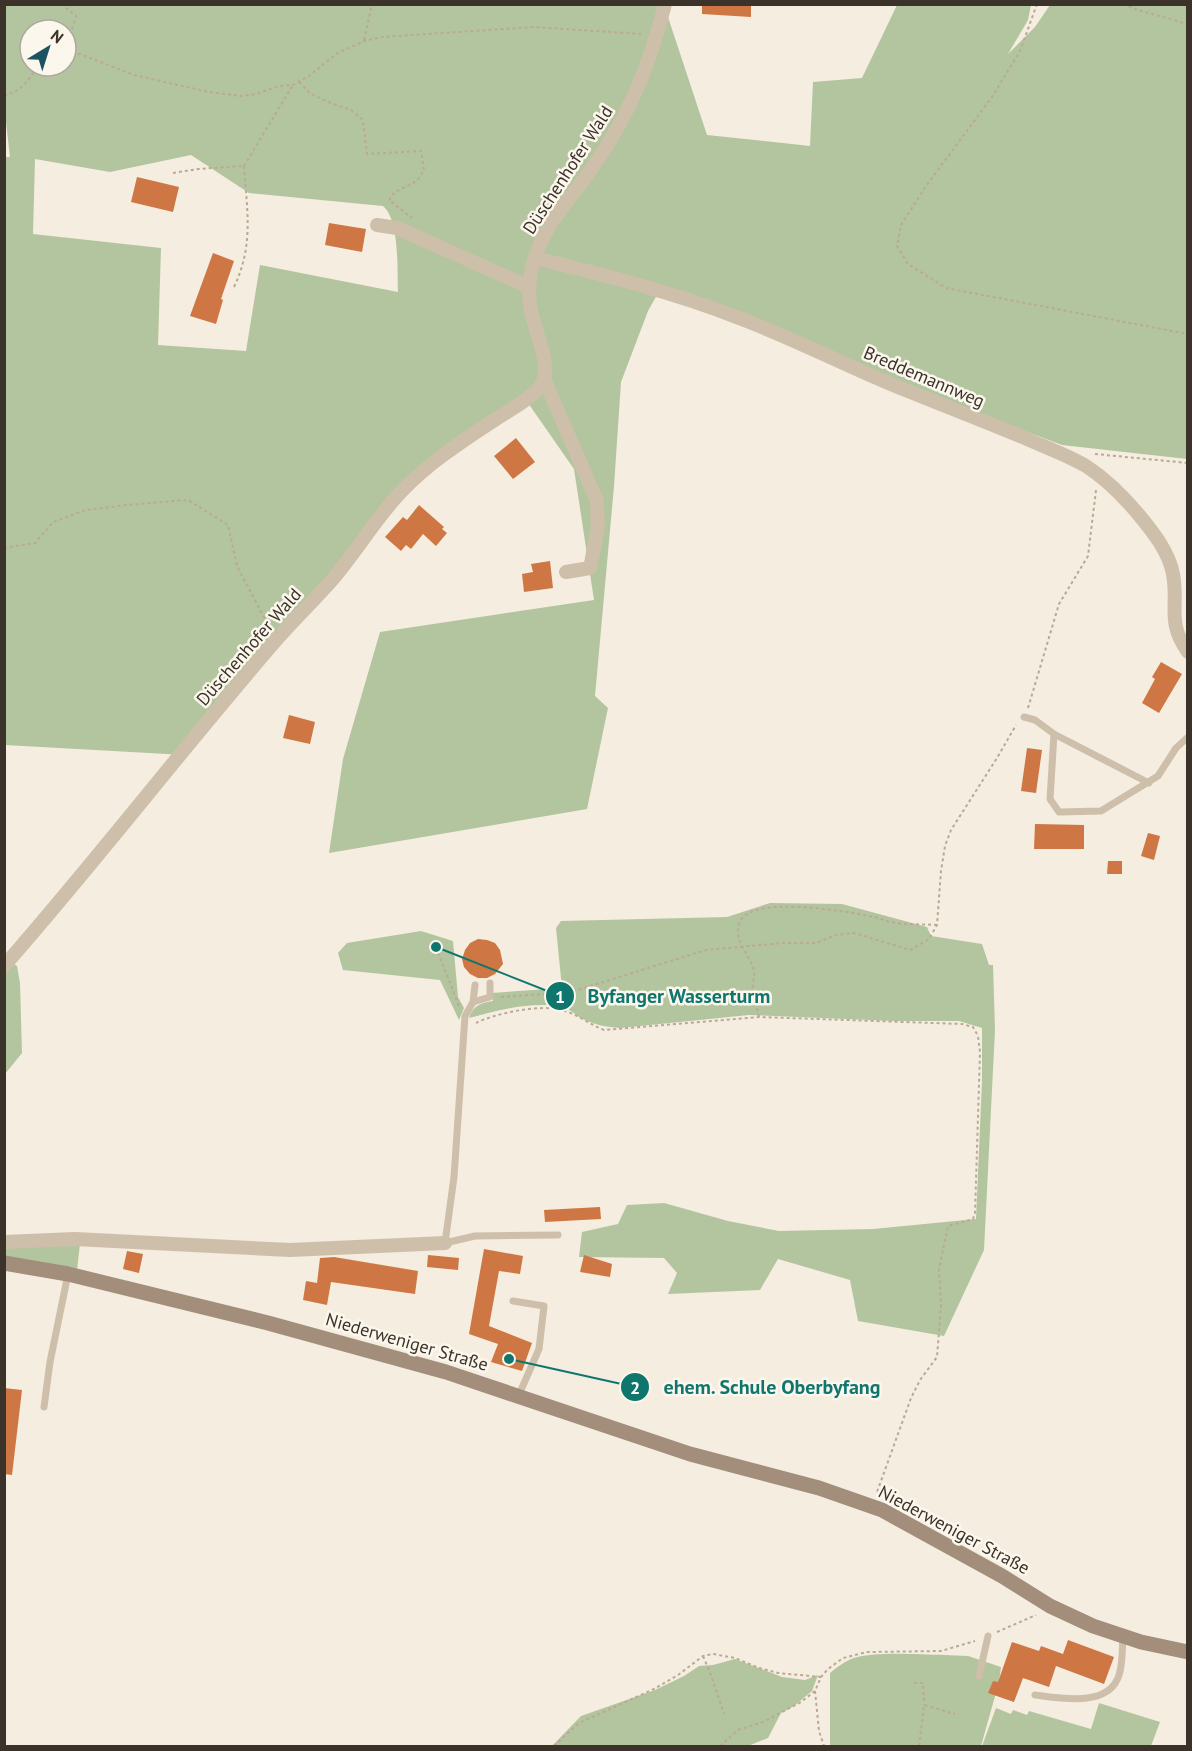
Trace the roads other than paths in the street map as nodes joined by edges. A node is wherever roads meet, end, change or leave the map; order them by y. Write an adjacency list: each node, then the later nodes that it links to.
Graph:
1 (665, 4): 3 (street, Düschenhofer Wald)
2 (376, 225): 4 (street)
3 (535, 258): 4 (street, Düschenhofer Wald); 7 (street, Breddemannweg)
4 (529, 288): 5 (street, Düschenhofer Wald)
5 (544, 379): 6 (street, Düschenhofer Wald); 12 (street, Düschenhofer Wald)
6 (566, 572)
7 (1188, 652)
8 (1024, 717): 9 (lane)
9 (1054, 734): 11 (lane); 11 (lane)
10 (1188, 737): 11 (lane)
11 (1149, 783)
12 (4, 966)
13 (490, 983): 15 (lane)
14 (475, 985): 15 (lane)
15 (473, 1002): 18 (lane)
16 (558, 1235): 18 (lane)
17 (4, 1242): 18 (street)
18 (445, 1243)
19 (4, 1263): 20 (street, Niederweniger Straße)
20 (68, 1274): 22 (street, Niederweniger Straße); 23 (lane)
21 (513, 1301): 22 (lane)
22 (518, 1396): 25 (street, Niederweniger Straße)
23 (44, 1407)
24 (988, 1636): 27 (lane)
25 (1123, 1636): 26 (street, Niederweniger Straße); 28 (lane)
26 (1188, 1652)
27 (979, 1676)
28 (1035, 1695)

